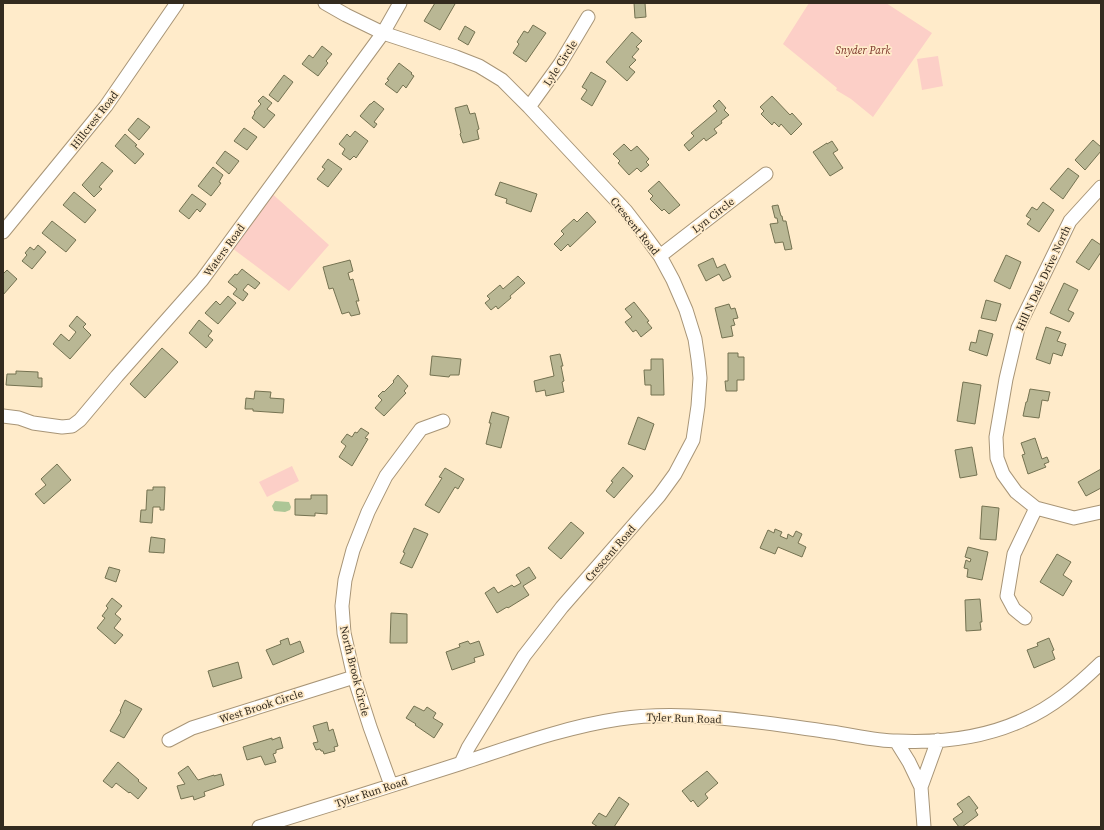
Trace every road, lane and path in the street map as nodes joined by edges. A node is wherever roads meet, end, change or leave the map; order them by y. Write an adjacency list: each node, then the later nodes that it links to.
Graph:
1 (177, 3): 9 (street, Hillcrest Road)
2 (325, 3): 5 (street, Crescent Road)
3 (400, 3): 5 (street, Waters Road)
4 (588, 17): 6 (street, Lyle Circle)
5 (383, 32): 6 (street, Crescent Road); 11 (street, Waters Road)
6 (529, 107): 10 (street, Crescent Road)
7 (766, 174): 10 (street, Lyn Circle)
8 (1101, 187): 13 (street, Hill N Dale Drive North)
9 (3, 232)
10 (660, 256): 21 (street, Crescent Road)
11 (3, 416)
12 (443, 421): 17 (street, North Brook Circle)
13 (1036, 508): 14 (street); 15 (street)
14 (1101, 512)
15 (1025, 618)
16 (1101, 663): 19 (street, Tyler Run Road)
17 (354, 677): 18 (street, West Brook Circle); 22 (street, North Brook Circle)
18 (169, 740)
19 (938, 740): 20 (street, Tyler Run Road); 23 (street)
20 (896, 741): 21 (street, Tyler Run Road); 23 (street)
21 (462, 763): 22 (street, Tyler Run Road)
22 (391, 785): 24 (street, Tyler Run Road)
23 (921, 787): 25 (street)
24 (259, 827)
25 (924, 827)

